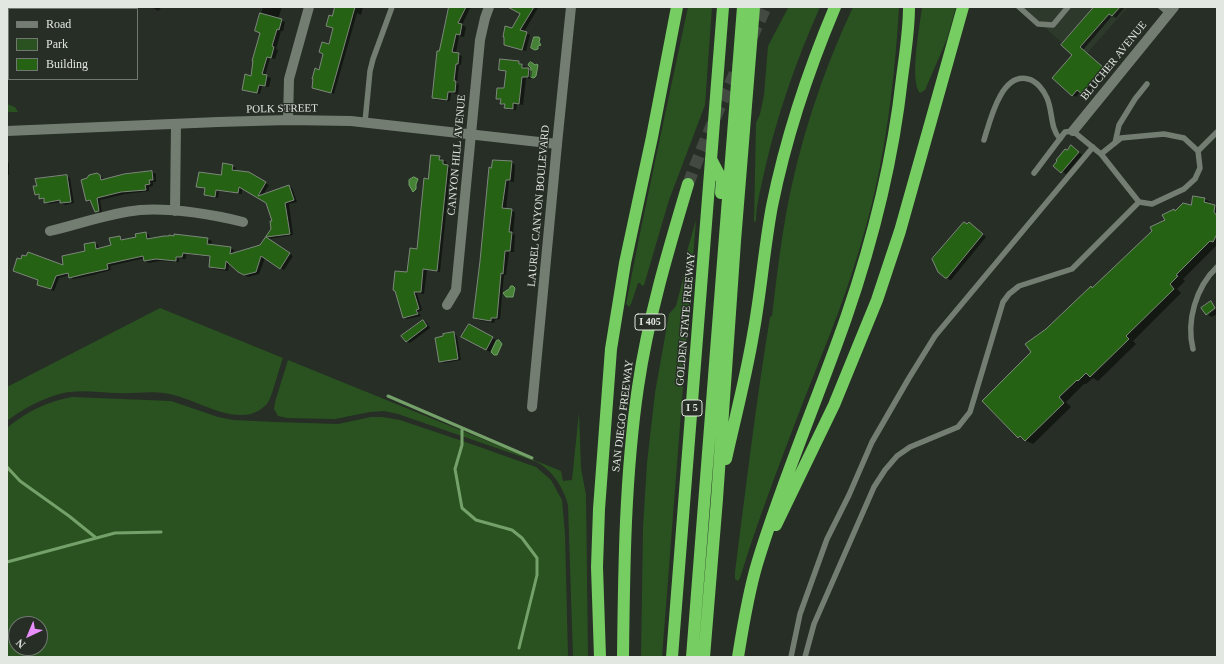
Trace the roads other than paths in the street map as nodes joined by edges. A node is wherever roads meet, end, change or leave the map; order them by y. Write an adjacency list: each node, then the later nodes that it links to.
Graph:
1 (309, 7): 16 (street)
2 (392, 7): 17 (lane)
3 (489, 7): 22 (street, CANYON HILL AVENUE)
4 (571, 7): 26 (street, LAUREL CANYON BOULEVARD)
5 (677, 7): 43 (highway)
6 (723, 7): 30 (highway, GOLDEN STATE FREEWAY / I 5)
7 (743, 7): 47 (highway)
8 (754, 7): 41 (highway)
9 (835, 7): 41 (highway)
10 (909, 7): 42 (highway)
11 (963, 7): 42 (highway)
12 (1019, 7): 13 (lane)
13 (1068, 7)
14 (1168, 9): 20 (street, BLUCHER AVENUE)
15 (1147, 84): 25 (lane)
16 (288, 120): 17 (street, POLK STREET); 18 (street, POLK STREET)
17 (365, 122): 22 (street, POLK STREET)
18 (176, 124): 19 (street, POLK STREET); 34 (street)
19 (7, 131)
20 (1073, 131): 23 (lane); 27 (lane)
21 (1217, 132): 28 (lane)
22 (472, 133): 26 (street, POLK STREET); 38 (street, CANYON HILL AVENUE)
23 (1060, 139): 24 (lane); 31 (lane)
24 (984, 140)
25 (1115, 142): 28 (lane); 29 (lane)
26 (556, 144): 40 (street, LAUREL CANYON BOULEVARD)
27 (1093, 147): 29 (lane); 50 (lane)
28 (1198, 151): 33 (lane)
29 (1101, 154): 33 (lane)
30 (711, 159): 45 (highway, GOLDEN STATE FREEWAY / I 5); 46 (highway)
31 (1034, 173)
32 (688, 184): 44 (highway, SAN DIEGO FREEWAY / I 405)
33 (1139, 202): 51 (lane)
34 (175, 211): 35 (street); 36 (street)
35 (243, 222)
36 (50, 231)
37 (1217, 266): 39 (lane)
38 (447, 305)
39 (1193, 349)
40 (532, 407)
41 (717, 499): 48 (highway)
42 (757, 565): 49 (highway)
43 (600, 657)
44 (623, 657)
45 (672, 657)
46 (685, 657)
47 (692, 657)
48 (704, 657)
49 (738, 657)
50 (792, 657)
51 (805, 657)

